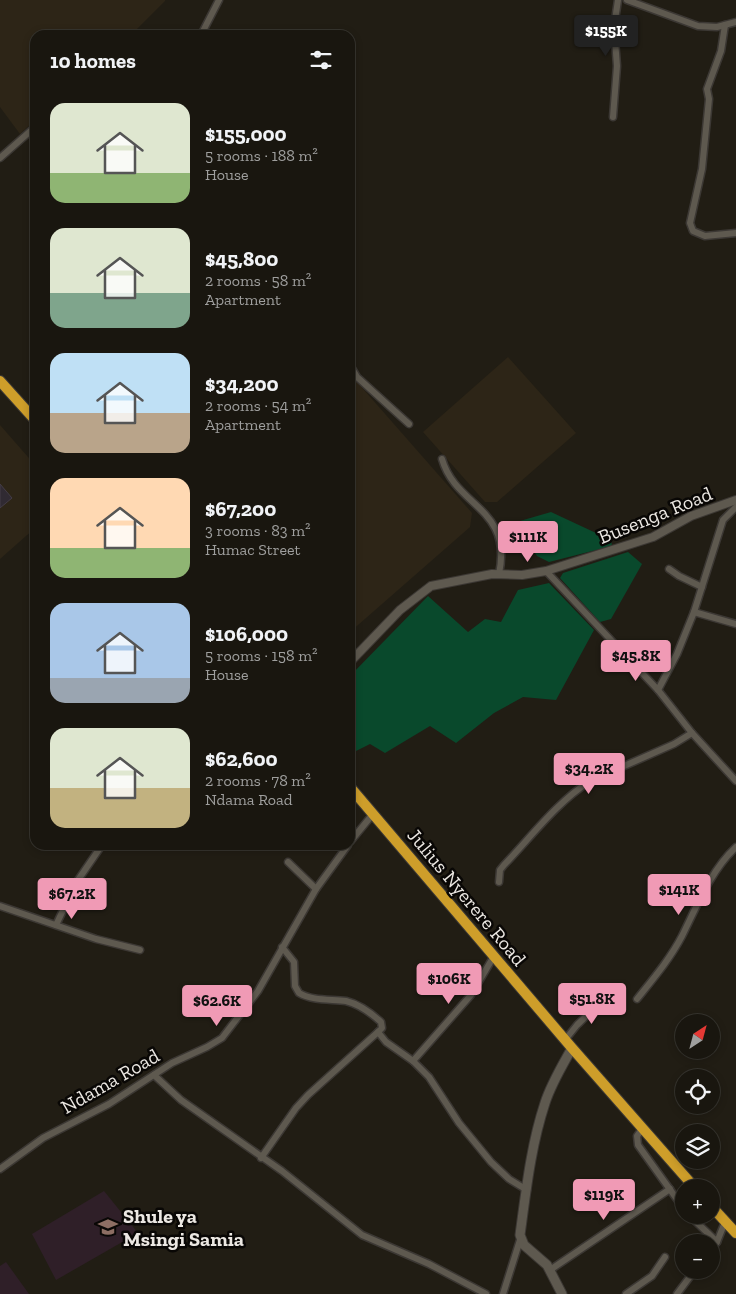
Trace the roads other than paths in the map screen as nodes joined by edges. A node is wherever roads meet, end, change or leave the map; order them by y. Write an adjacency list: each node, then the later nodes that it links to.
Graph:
1 (219, 0): 6 (street)
2 (618, 0): 7 (street)
3 (627, 0): 5 (street)
4 (736, 22): 5 (street)
5 (725, 25): 10 (street)
6 (204, 30)
7 (613, 117)
8 (30, 131): 9 (street)
9 (0, 158)
10 (736, 233)
11 (355, 374): 14 (street)
12 (0, 381): 13 (highway)
13 (30, 414)
14 (409, 424)
15 (442, 459): 20 (street)
16 (736, 500): 19 (street, Busenga Road)
17 (736, 507): 21 (street)
18 (669, 569): 21 (street)
19 (546, 571): 20 (street, Busenga Road); 25 (street)
20 (499, 574): 24 (street, Busenga Road)
21 (702, 587): 22 (street)
22 (694, 612): 23 (street); 25 (street)
23 (736, 624)
24 (355, 657)
25 (658, 690): 26 (street)
26 (692, 733): 27 (street); 35 (street)
27 (736, 782)
28 (355, 793): 29 (highway, Julius Nyerere Road)
29 (373, 814): 30 (street, Ndama Road); 41 (highway, Julius Nyerere Road)
30 (355, 836)
31 (736, 847): 43 (street)
32 (99, 850): 38 (street)
33 (345, 850): 36 (street, Ndama Road)
34 (288, 862): 36 (street)
35 (499, 882)
36 (316, 889): 39 (street, Ndama Road)
37 (0, 906): 38 (street)
38 (56, 926): 40 (street)
39 (282, 947): 44 (street); 47 (street, Ndama Road)
40 (140, 950)
41 (494, 956): 45 (highway, Julius Nyerere Road); 46 (street)
42 (605, 998): 45 (street)
43 (638, 999)
44 (378, 1032): 46 (street); 49 (street)
45 (569, 1044): 48 (highway, Julius Nyerere Road); 53 (main road)
46 (413, 1061): 53 (street)
47 (154, 1075): 49 (street); 50 (street, Ndama Road)
48 (642, 1129): 51 (highway, Julius Nyerere Road); 52 (street)
49 (261, 1158): 65 (street)
50 (0, 1169)
51 (687, 1179)
52 (670, 1189): 54 (street); 63 (street)
53 (527, 1190): 61 (main road)
54 (675, 1196)
55 (720, 1216): 56 (highway)
56 (726, 1222): 58 (highway); 60 (street)
57 (698, 1224): 59 (street)
58 (736, 1233)
59 (709, 1234)
60 (720, 1235)
61 (520, 1240): 63 (main road); 66 (street)
62 (665, 1257): 68 (street)
63 (550, 1270): 67 (main road)
64 (688, 1279): 69 (street)
65 (486, 1294)
66 (503, 1294)
67 (562, 1294)
68 (626, 1294)
69 (677, 1294)

